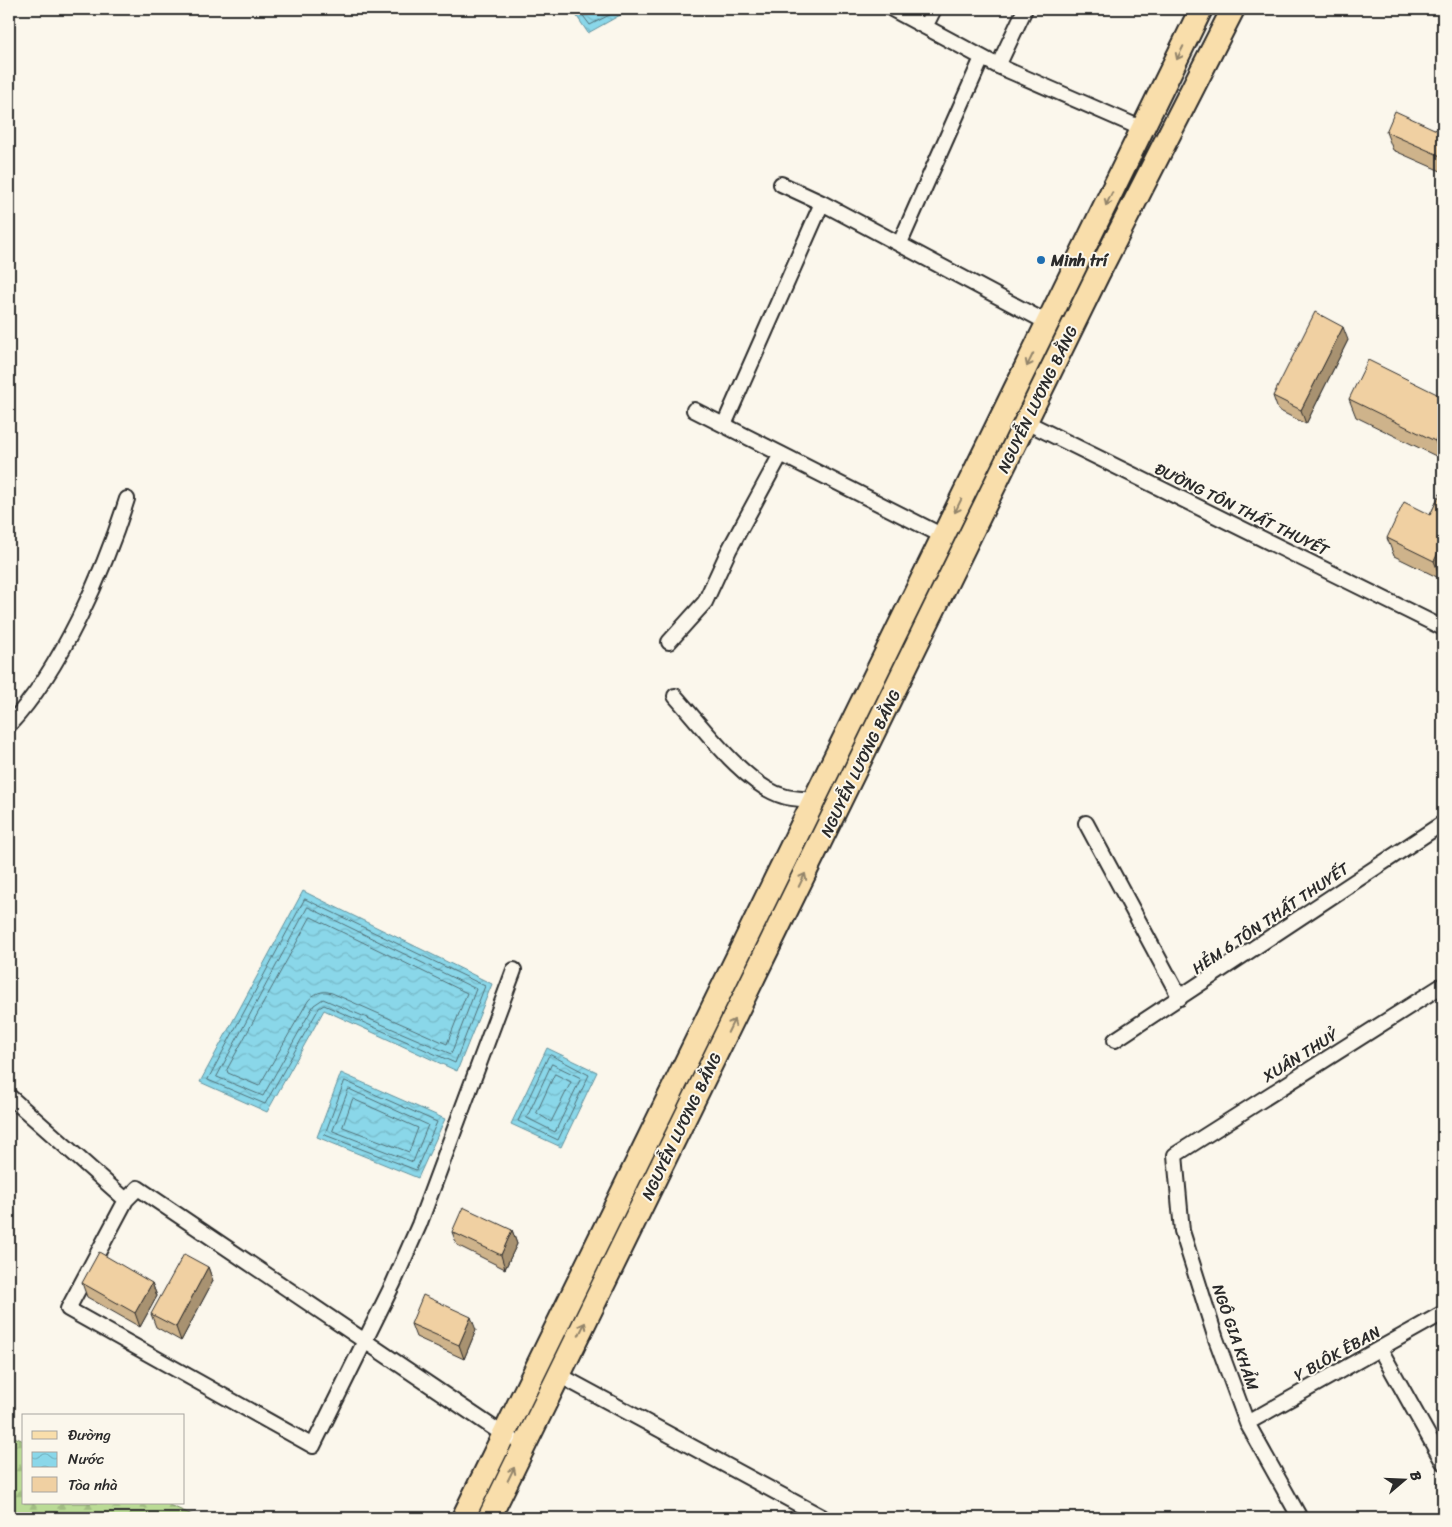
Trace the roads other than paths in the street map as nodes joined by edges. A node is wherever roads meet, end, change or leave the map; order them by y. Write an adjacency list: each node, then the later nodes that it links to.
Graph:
1 (892, 9): 6 (street)
2 (934, 9): 6 (street)
3 (1025, 9): 8 (street)
4 (1202, 9): 9 (main road, NGUYỄN LƯƠNG BẰNG, one-way to 9)
5 (1233, 9): 14 (main road, NGUYỄN LƯƠNG BẰNG)
6 (925, 27): 7 (street)
7 (982, 58): 8 (street); 12 (street)
8 (998, 66): 9 (street)
9 (1143, 128): 13 (main road, NGUYỄN LƯƠNG BẰNG, one-way to 13)
10 (780, 184): 11 (street)
11 (822, 203): 12 (street); 18 (street)
12 (900, 243): 15 (street)
13 (1077, 263): 14 (main road); 15 (main road, NGUYỄN LƯƠNG BẰNG)
14 (1098, 274): 17 (main road, NGUYỄN LƯƠNG BẰNG)
15 (1048, 323): 21 (main road, NGUYỄN LƯƠNG BẰNG, one-way to 21)
16 (694, 410): 18 (street)
17 (1026, 422): 22 (street, ĐƯỜNG TÔN THẤT THUYẾT); 39 (main road, NGUYỄN LƯƠNG BẰNG, one-way to 17)
18 (724, 425): 19 (street)
19 (781, 454): 21 (street); 23 (street)
20 (127, 499): 25 (street)
21 (943, 536): 26 (main road, NGUYỄN LƯƠNG BẰNG)
22 (1443, 628)
23 (669, 642)
24 (675, 696): 26 (street)
25 (9, 725)
26 (814, 800): 41 (main road, NGUYỄN LƯƠNG BẰNG)
27 (1086, 823): 31 (street)
28 (1443, 823): 31 (street, HẺM 6 TÔN THẤT THUYẾT)
29 (514, 970): 37 (street)
30 (1443, 985): 34 (street, XUÂN THUỶ)
31 (1180, 998): 32 (street, HẺM 6 TÔN THẤT THUYẾT)
32 (1115, 1040)
33 (9, 1096): 35 (street)
34 (1175, 1155): 40 (street, NGÔ GIA KHẢM)
35 (126, 1200): 37 (street); 37 (street)
36 (1443, 1313): 38 (street, Y BLÔK ÊBAN)
37 (366, 1342): 41 (street)
38 (1380, 1348): 40 (street, Y BLÔK ÊBAN); 43 (street)
39 (559, 1375): 42 (main road, NGUYỄN LƯƠNG BẰNG); 44 (street)
40 (1247, 1423): 47 (street, NGÔ GIA KHẢM)
41 (504, 1434): 42 (street); 45 (main road, NGUYỄN LƯƠNG BẰNG)
42 (525, 1445): 46 (main road, NGUYỄN LƯƠNG BẰNG, one-way to 42)
43 (1443, 1462)
44 (822, 1517)
45 (463, 1518)
46 (489, 1518)
47 (1300, 1518)

